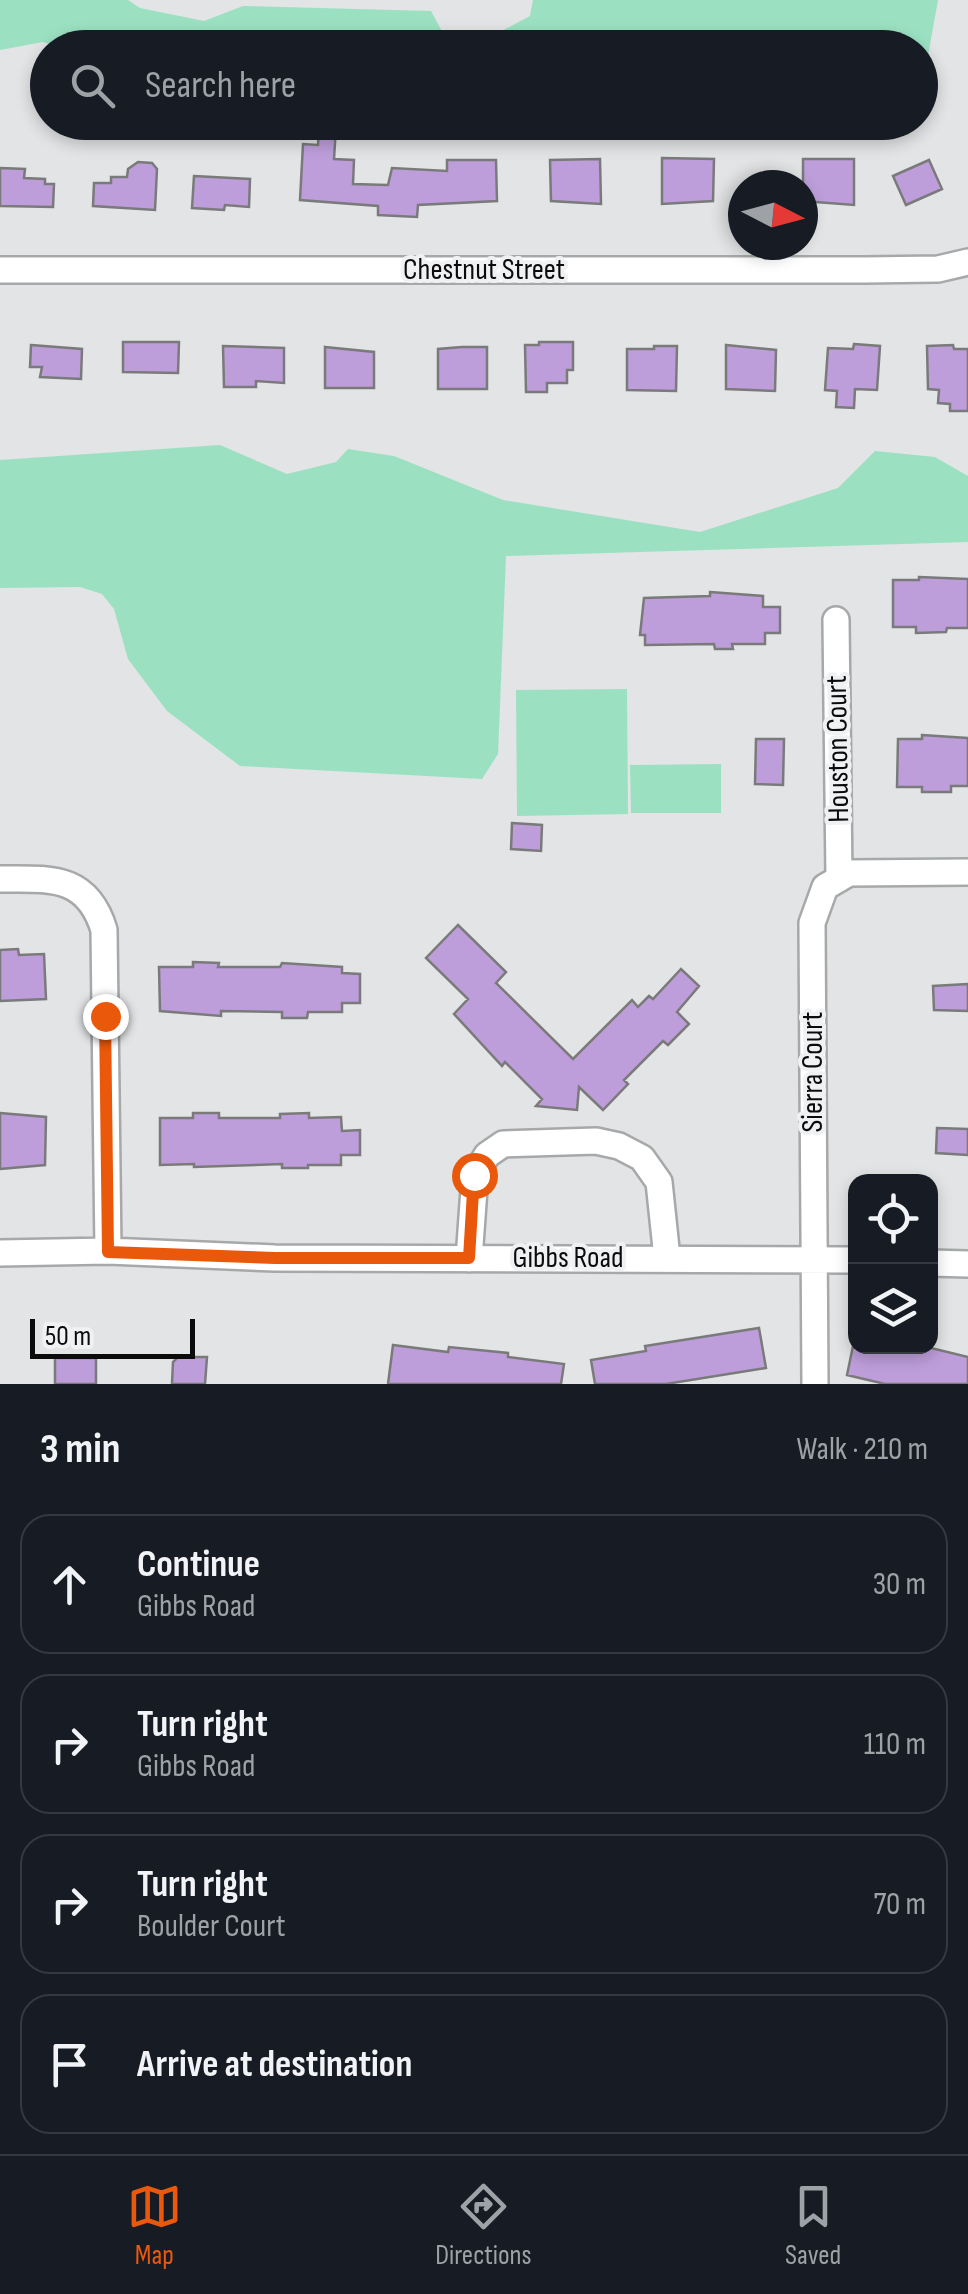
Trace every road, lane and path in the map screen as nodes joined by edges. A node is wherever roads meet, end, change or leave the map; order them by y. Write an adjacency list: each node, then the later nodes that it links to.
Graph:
1 (968, 262): 2 (street, Chestnut Street)
2 (0, 270)
3 (836, 620): 6 (street, Houston Court)
4 (968, 872): 6 (street)
5 (0, 879): 7 (street)
6 (832, 883): 11 (street, Sierra Court)
7 (108, 1252): 8 (street, Gibbs Road); 9 (street, Gibbs Road)
8 (0, 1253)
9 (469, 1258): 10 (street, Gibbs Road); 10 (street, Gibbs Road)
10 (667, 1258): 11 (street, Gibbs Road)
11 (813, 1258): 12 (street, Gibbs Road); 15 (street, Sierra Court)
12 (848, 1260)
13 (938, 1263): 14 (street)
14 (968, 1264)
15 (815, 1384)

